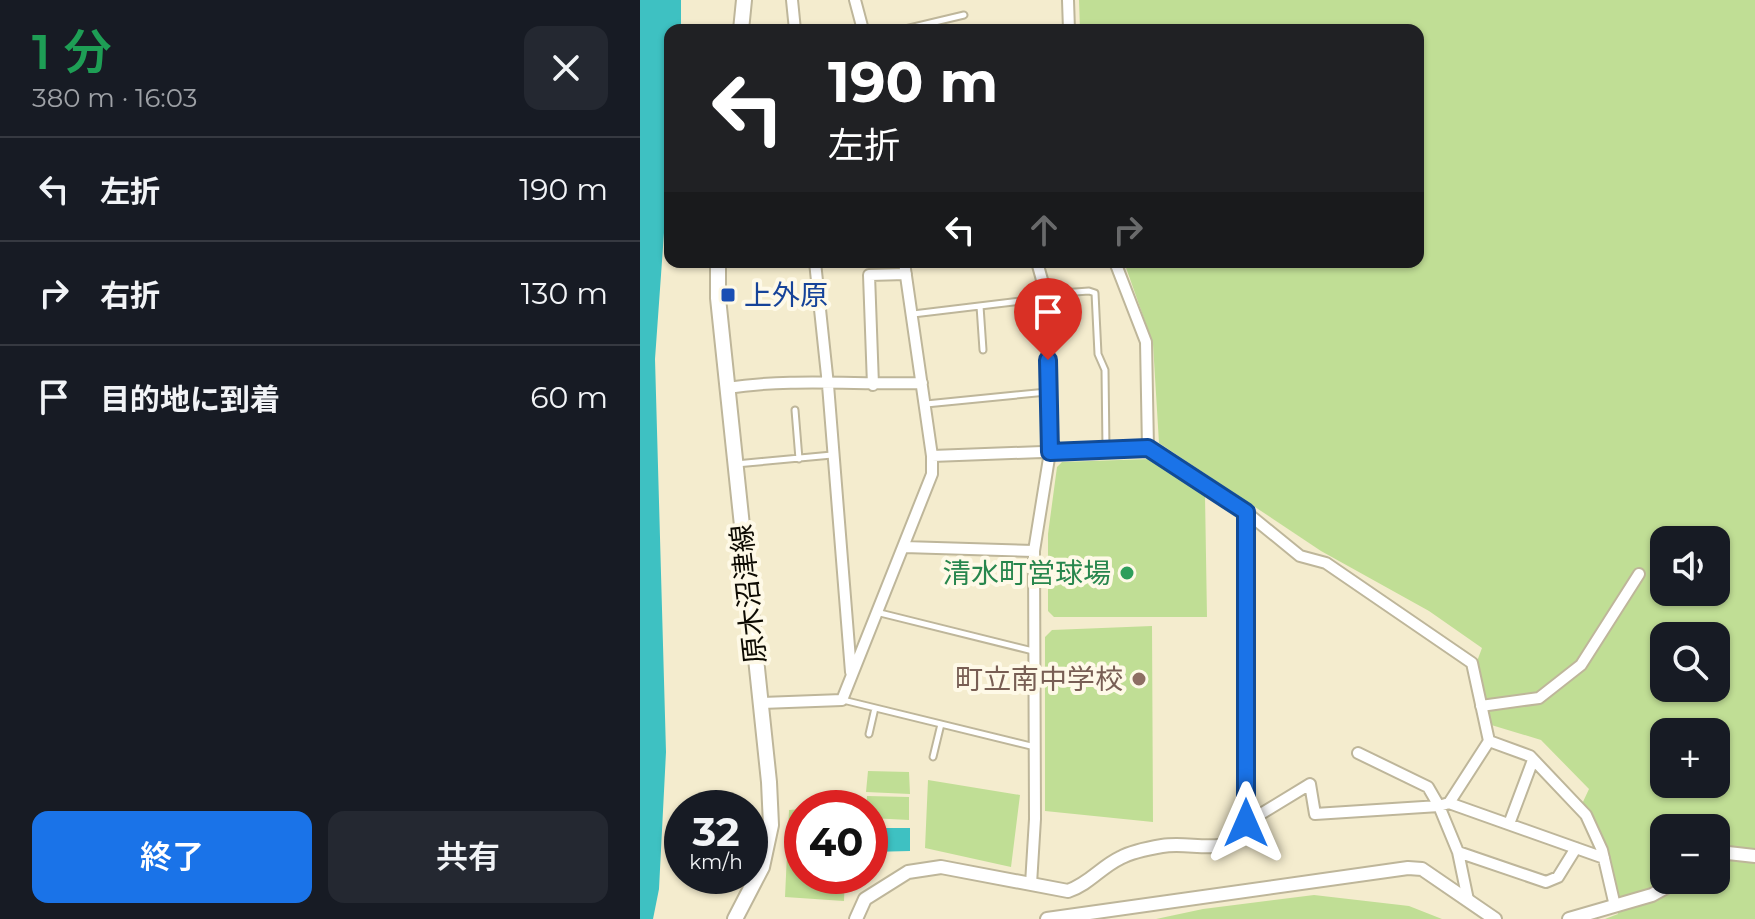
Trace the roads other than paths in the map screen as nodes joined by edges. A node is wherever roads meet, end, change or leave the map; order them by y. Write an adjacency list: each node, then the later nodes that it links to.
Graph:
1 (744, 0): 6 (main road)
2 (792, 0): 7 (street)
3 (855, 0): 8 (street)
4 (1068, 0): 10 (street)
5 (964, 15): 9 (lane)
6 (742, 24)
7 (794, 24)
8 (861, 24)
9 (926, 24)
10 (1069, 24)
11 (718, 268): 23 (main road, 原木沼津線)
12 (816, 268): 21 (street)
13 (905, 268): 18 (street); 22 (street)
14 (1039, 268): 16 (street)
15 (1117, 268): 27 (street)
16 (1046, 296): 17 (lane); 24 (street); 28 (lane)
17 (980, 306): 18 (lane); 19 (lane)
18 (912, 314): 20 (street)
19 (983, 350)
20 (922, 383): 22 (street); 25 (street)
21 (828, 385): 22 (street); 23 (street); 30 (street)
22 (873, 385)
23 (727, 388): 33 (main road, 原木沼津線)
24 (1049, 392): 25 (lane); 29 (street)
25 (925, 404): 31 (street)
26 (795, 410): 32 (lane)
27 (1148, 448): 28 (street); 34 (street)
28 (1106, 449): 29 (street)
29 (1050, 452): 31 (street); 36 (street)
30 (832, 455): 32 (lane); 40 (street)
31 (932, 456): 35 (street)
32 (799, 459): 33 (lane)
33 (735, 464): 42 (main road, 原木沼津線)
34 (1246, 512): 43 (street); 53 (street)
35 (904, 547): 36 (street); 38 (street)
36 (1034, 551): 39 (street)
37 (1639, 574): 43 (street)
38 (875, 612): 39 (lane); 40 (street)
39 (1034, 651): 48 (street)
40 (851, 678): 41 (street)
41 (842, 700): 42 (street); 44 (lane)
42 (760, 703): 65 (main road, 原木沼津線)
43 (1481, 706): 47 (street)
44 (875, 708): 45 (lane); 46 (lane)
45 (941, 724): 48 (lane); 50 (lane)
46 (869, 734)
47 (1489, 741): 51 (street); 52 (street)
48 (1035, 747): 60 (street)
49 (1358, 753): 52 (street)
50 (933, 757)
51 (1533, 760): 54 (street); 59 (street)
52 (1444, 805): 53 (street); 54 (street); 56 (street)
53 (1246, 823): 60 (street)
54 (1509, 824): 55 (street)
55 (1576, 848): 56 (street); 59 (street)
56 (1458, 852): 62 (street)
57 (1730, 853): 58 (street)
58 (1755, 856)
59 (1604, 858): 63 (street)
60 (1031, 884): 66 (street)
61 (1654, 894): 63 (street)
62 (1468, 900): 64 (street); 67 (street)
63 (1615, 906): 68 (street)
64 (1491, 918)
65 (735, 919)
66 (856, 919)
67 (1047, 919)
68 (1569, 919)

